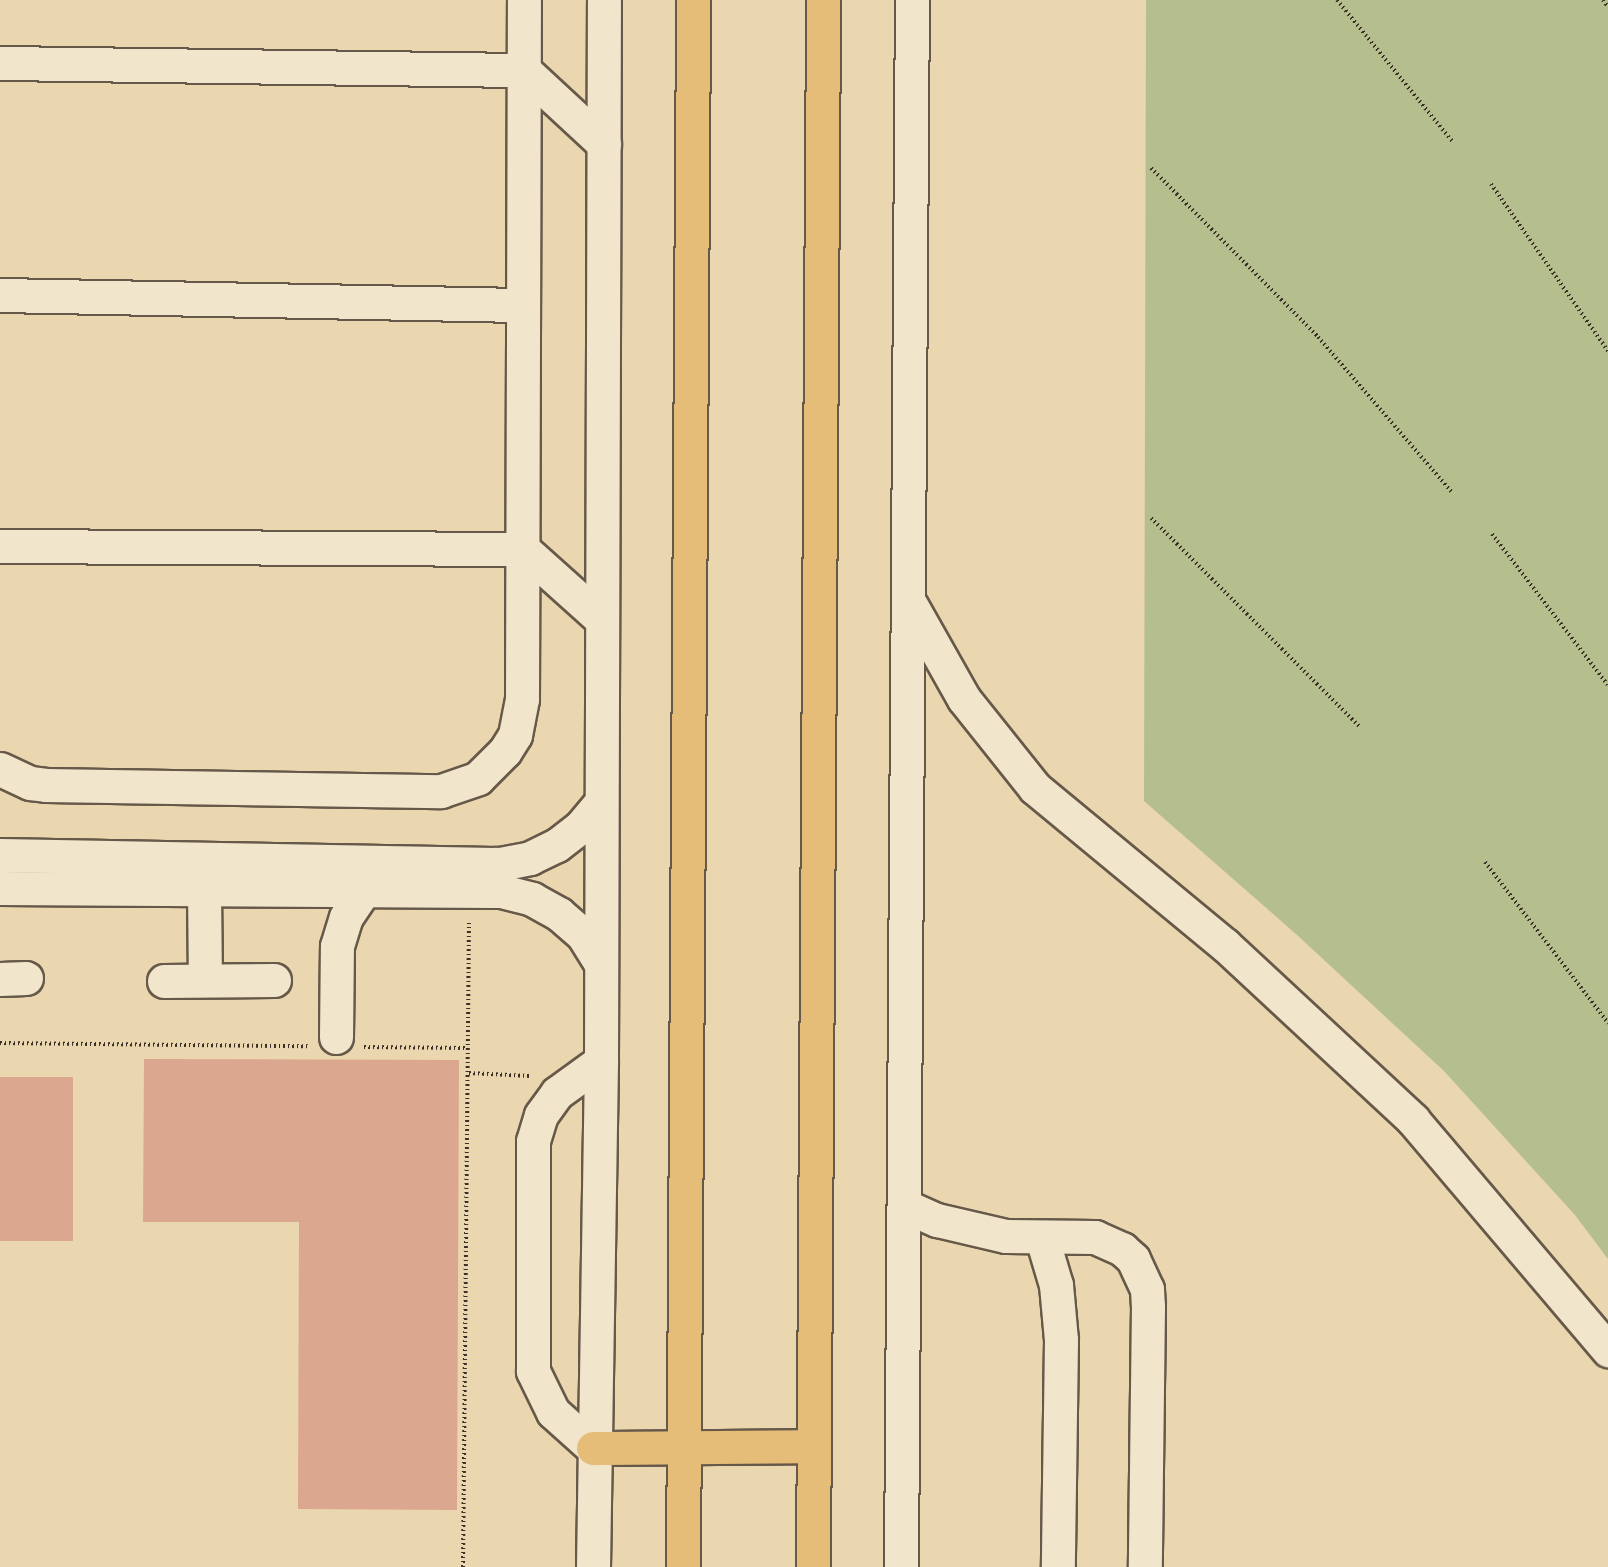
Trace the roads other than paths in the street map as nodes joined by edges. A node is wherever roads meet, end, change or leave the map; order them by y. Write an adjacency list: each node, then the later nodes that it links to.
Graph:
1 (524, 0): 7 (street)
2 (604, 0): 8 (street)
3 (693, 0): 31 (main road)
4 (822, 0): 30 (main road)
5 (912, 0): 13 (street)
6 (0, 63): 7 (street)
7 (524, 70): 8 (street); 10 (street)
8 (603, 144): 14 (street)
9 (0, 296): 10 (street)
10 (523, 306): 12 (street)
11 (0, 546): 12 (street)
12 (523, 549): 14 (street); 15 (street)
13 (908, 600): 27 (street); 29 (street)
14 (601, 619): 16 (street)
15 (0, 769)
16 (600, 803): 17 (street); 21 (street)
17 (0, 855)
18 (0, 888): 19 (street)
19 (204, 889): 20 (street); 22 (street)
20 (364, 890): 21 (street); 25 (street)
21 (600, 962): 26 (street)
22 (205, 980): 23 (street); 24 (street)
23 (274, 980)
24 (164, 981)
25 (334, 1044)
26 (602, 1061): 32 (street); 32 (street)
27 (905, 1206): 28 (street); 36 (street)
28 (1042, 1238): 37 (street); 38 (street)
29 (1608, 1350)
30 (813, 1446): 31 (main road); 35 (main road)
31 (684, 1447): 32 (main road); 34 (main road)
32 (593, 1448): 33 (street)
33 (593, 1567)
34 (682, 1567)
35 (813, 1567)
36 (901, 1567)
37 (1058, 1567)
38 (1144, 1567)

